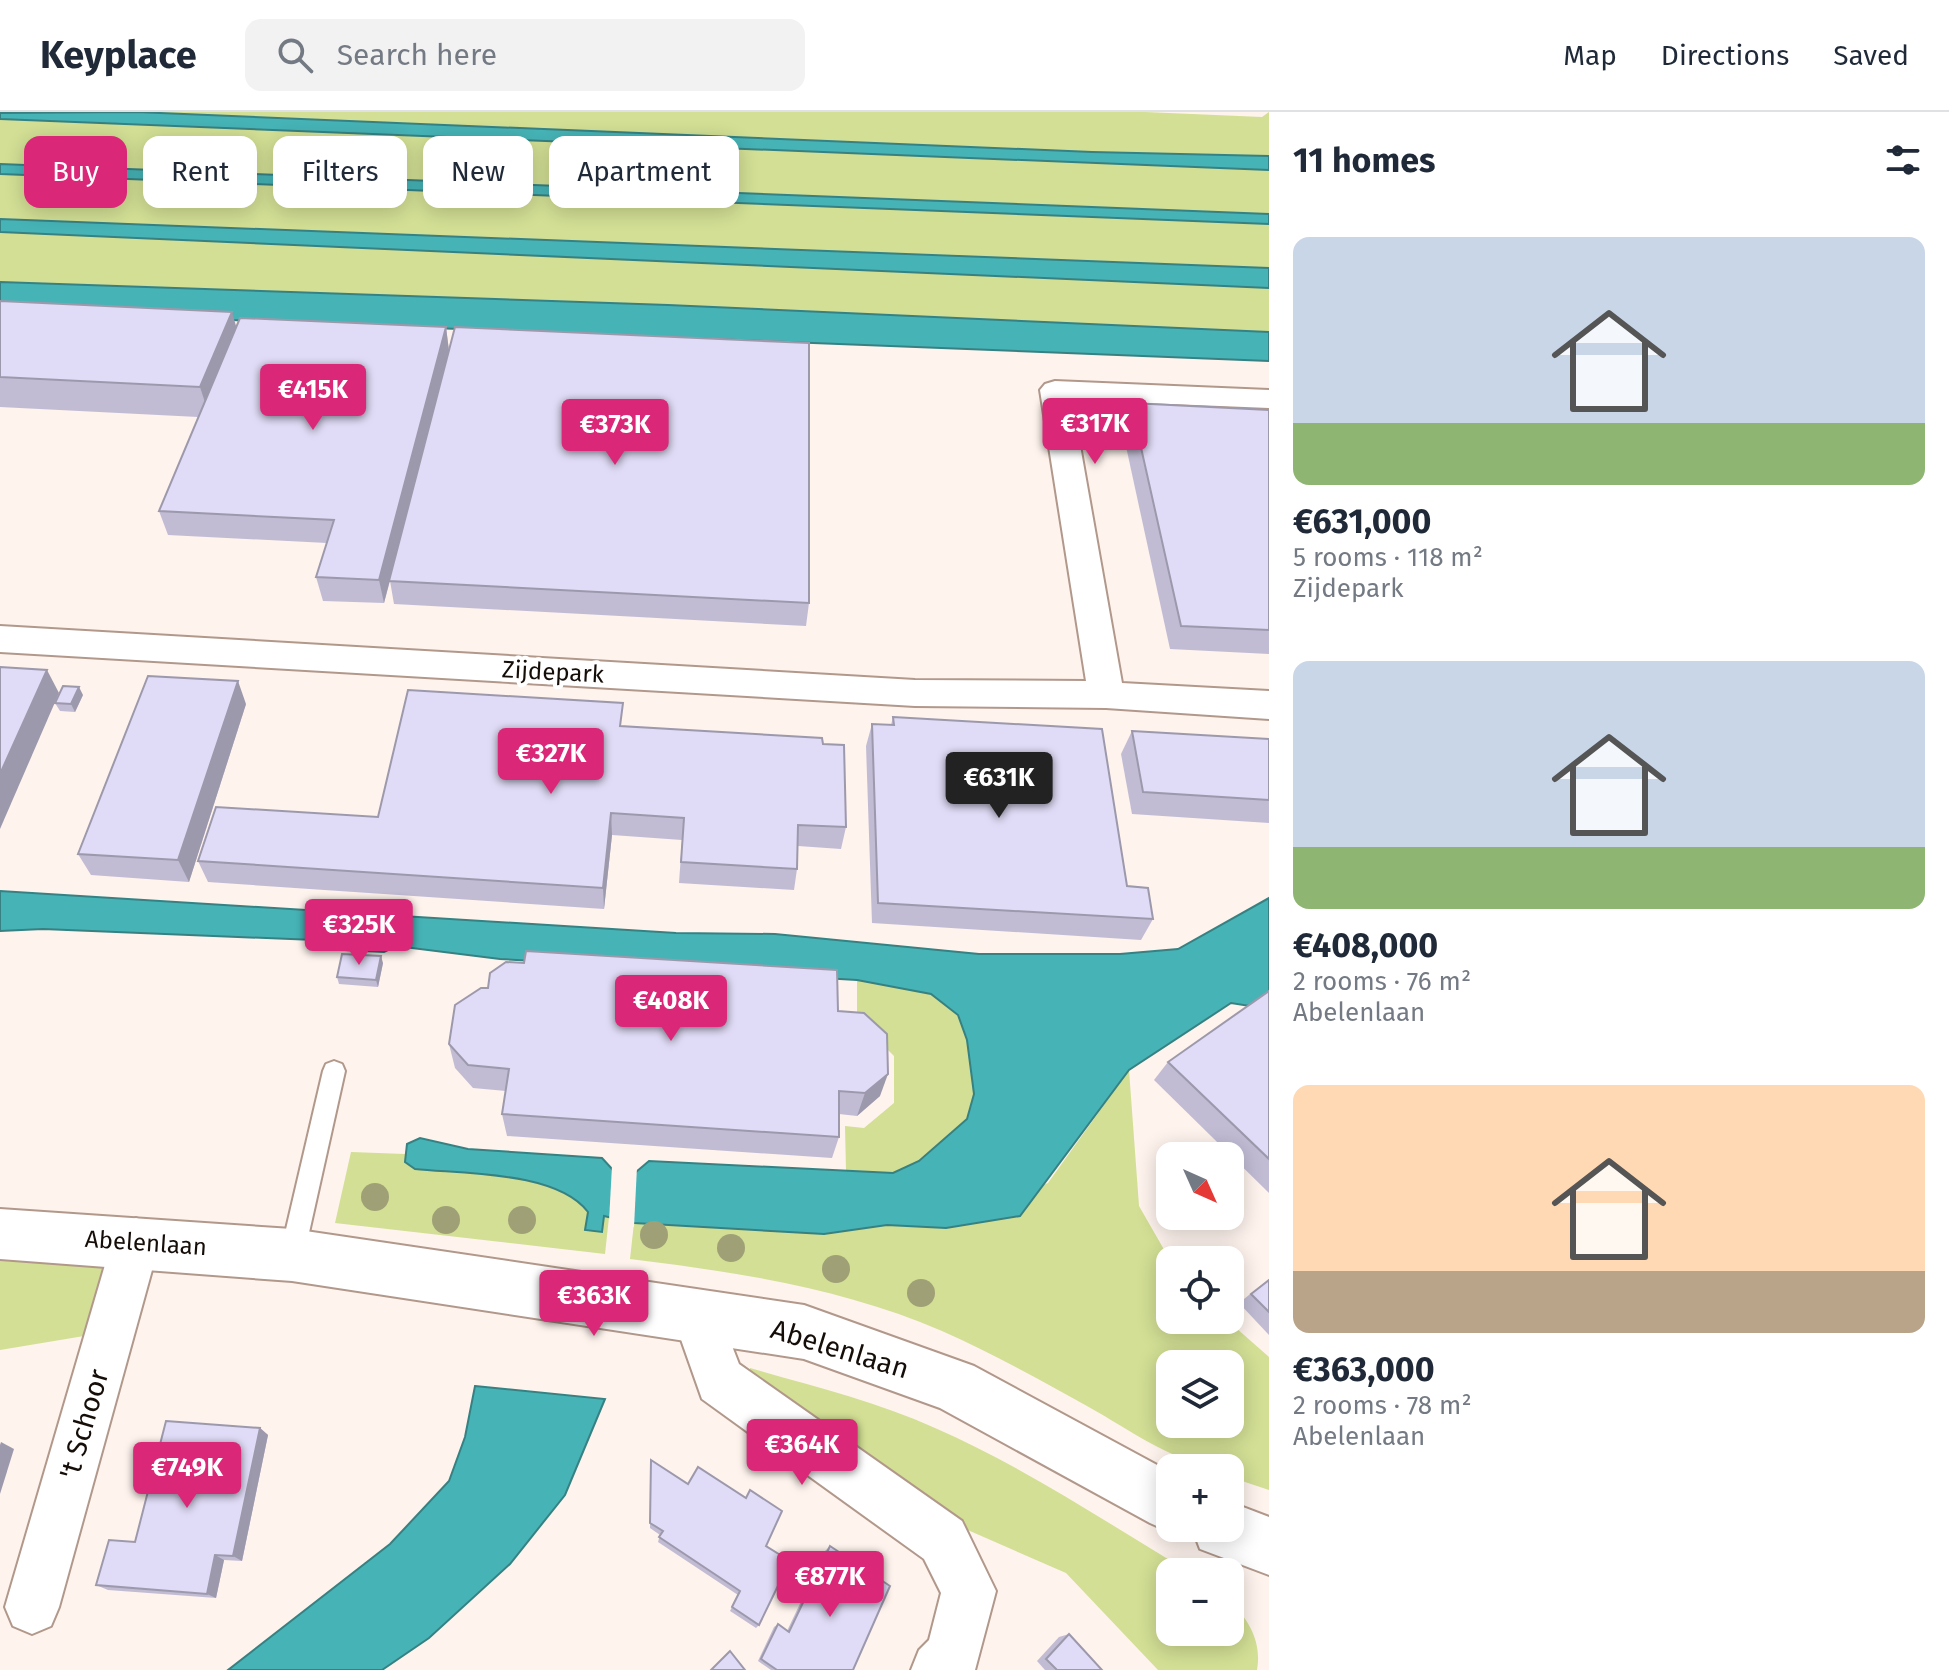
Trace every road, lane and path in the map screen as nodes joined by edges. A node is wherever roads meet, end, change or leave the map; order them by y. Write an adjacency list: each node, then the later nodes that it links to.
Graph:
1 (1269, 399): 3 (street)
2 (0, 639): 3 (street, Zijdepark)
3 (1106, 695): 4 (street, Zijdepark)
4 (1269, 705)
5 (334, 1071): 8 (lane)
6 (0, 1234): 7 (street, Abelenlaan)
7 (136, 1241): 8 (street, Abelenlaan); 13 (street, 't Schoor)
8 (292, 1255): 9 (street, Abelenlaan)
9 (696, 1314): 10 (street, Abelenlaan); 14 (street)
10 (1156, 1495)
11 (1244, 1537): 12 (street)
12 (1269, 1546)
13 (32, 1607)
14 (939, 1670)

